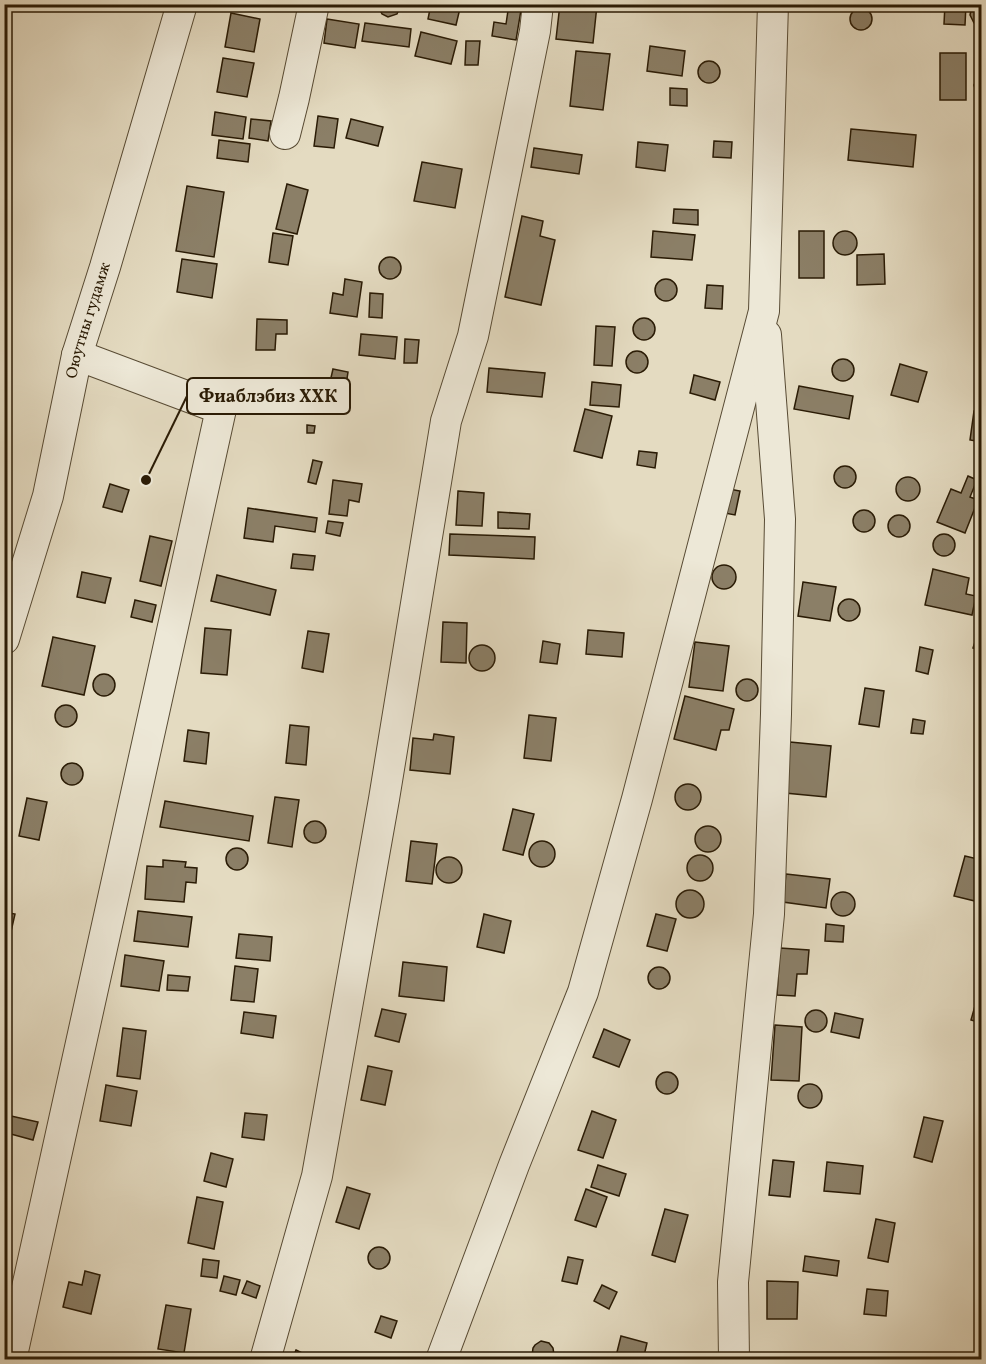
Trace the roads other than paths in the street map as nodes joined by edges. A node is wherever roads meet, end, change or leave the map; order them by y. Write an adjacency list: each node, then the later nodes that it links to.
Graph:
1 (182, 4): 7 (street, Оюутны гудамж)
2 (314, 4): 5 (street)
3 (538, 4): 10 (street)
4 (773, 4): 6 (street)
5 (285, 134)
6 (764, 311): 11 (street); 12 (street)
7 (77, 355): 8 (street, Оюутны гудамж); 9 (street)
8 (4, 639)
9 (11, 1359)
10 (266, 1359)
11 (441, 1359)
12 (734, 1359)

